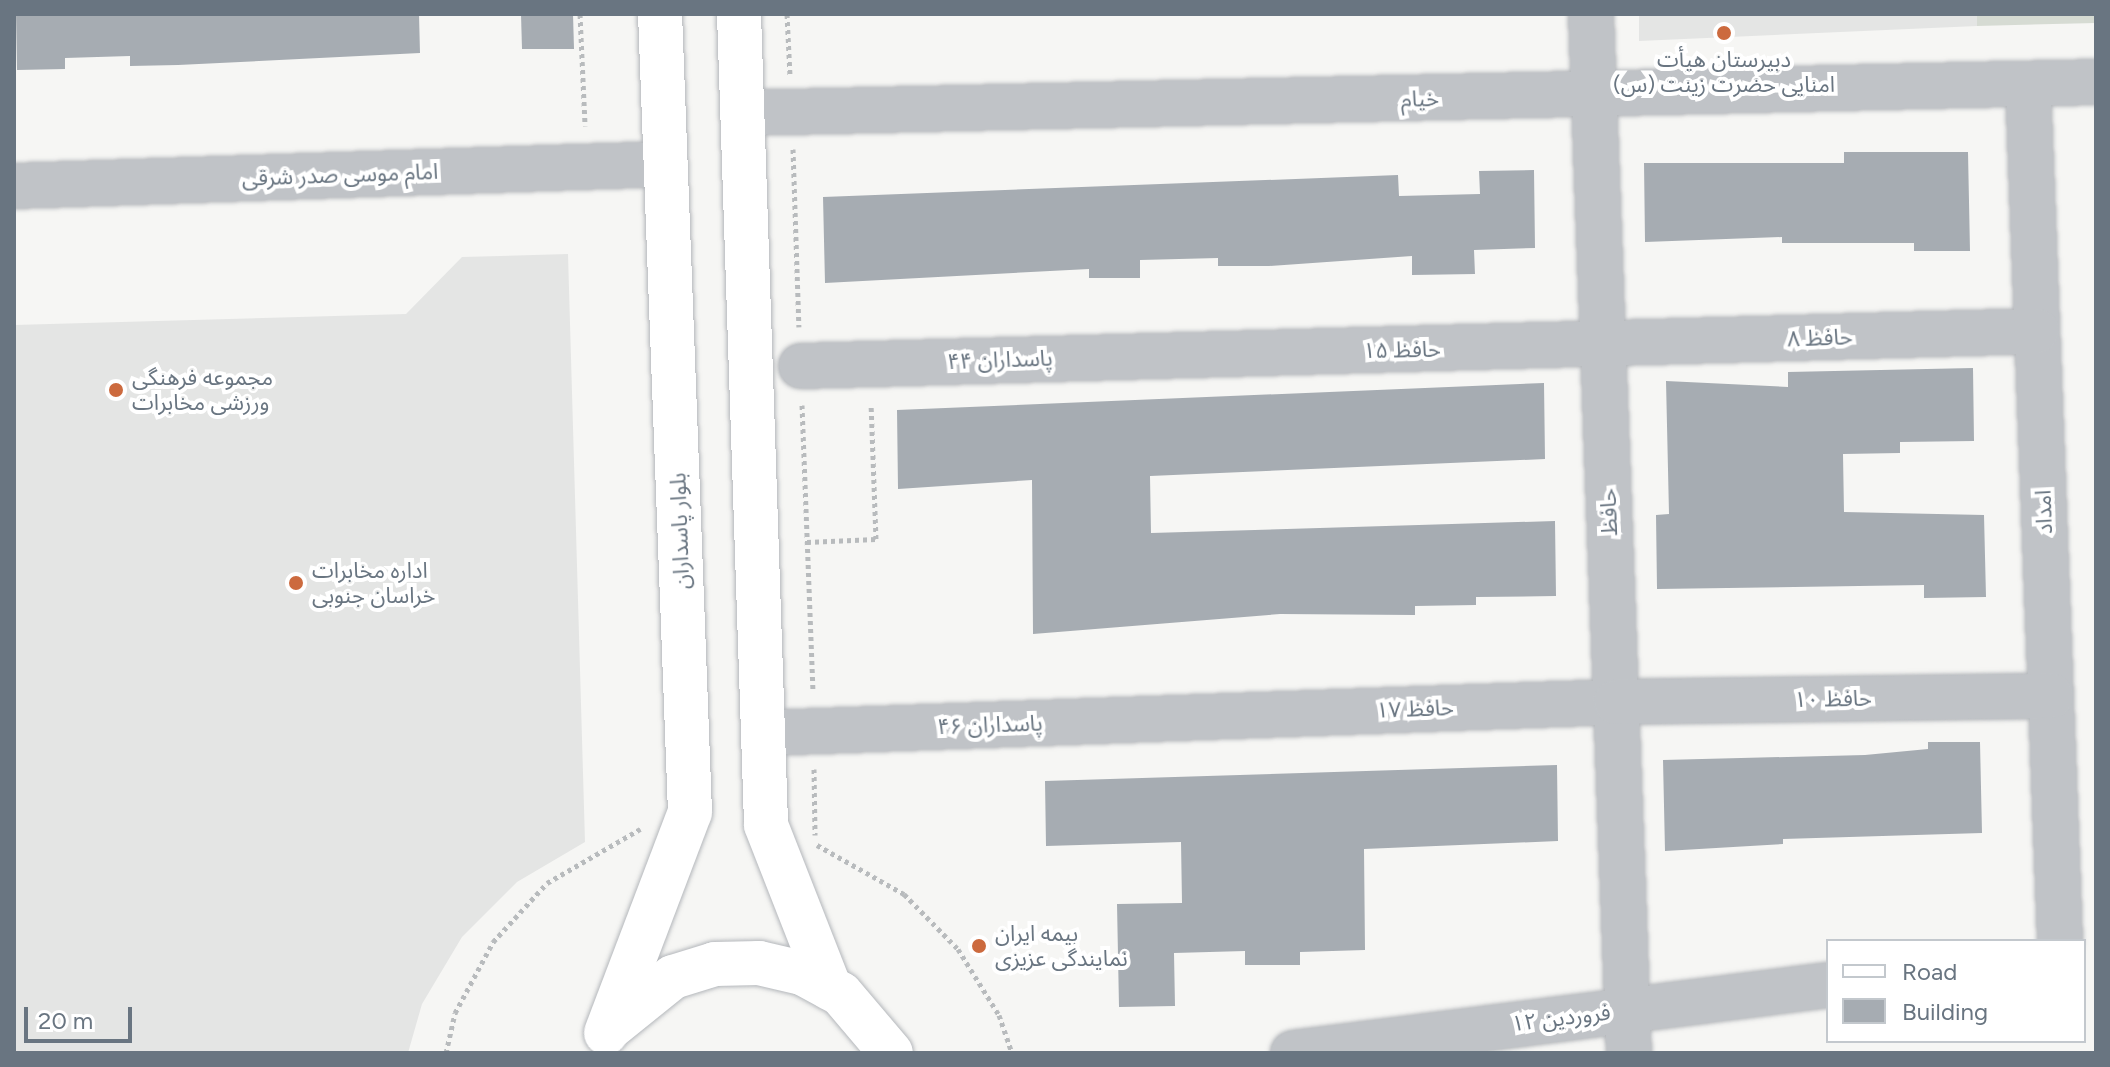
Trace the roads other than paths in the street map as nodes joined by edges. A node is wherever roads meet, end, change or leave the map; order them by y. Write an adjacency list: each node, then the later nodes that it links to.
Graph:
1 (660, 14): 8 (main road, بلوار پاسداران)
2 (739, 14): 7 (main road)
3 (1591, 14): 6 (street, حافظ)
4 (2096, 82): 5 (street, خیام)
5 (2028, 84): 6 (street, خیام); 10 (street, امداد)
6 (1594, 95): 7 (street, خیام); 11 (street, حافظ)
7 (744, 113): 17 (main road)
8 (666, 164): 9 (street, امام موسی صدر شرقی); 22 (main road, بلوار پاسداران)
9 (14, 186)
10 (2037, 331): 11 (street, حافظ ۸); 14 (street, امداد)
11 (1603, 345): 12 (street, حافظ ۱۵); 15 (street, حافظ)
12 (1200, 355): 13 (street, پاسداران ۴۴)
13 (801, 366)
14 (2051, 696): 15 (street, حافظ ۱۰); 18 (street, امداد)
15 (1616, 702): 16 (street, حافظ ۱۷); 21 (street, حافظ)
16 (1215, 717): 17 (street, پاسداران ۴۶)
17 (766, 733): 20 (main road)
18 (2060, 939)
19 (1826, 985): 21 (street, ۱۲ فروردین)
20 (830, 988): 22 (main road); 23 (main road)
21 (1627, 1010): 24 (street, ۱۲ فروردین); 25 (street, حافظ)
22 (600, 1043)
23 (891, 1053)
24 (1293, 1053)
25 (1629, 1053)

